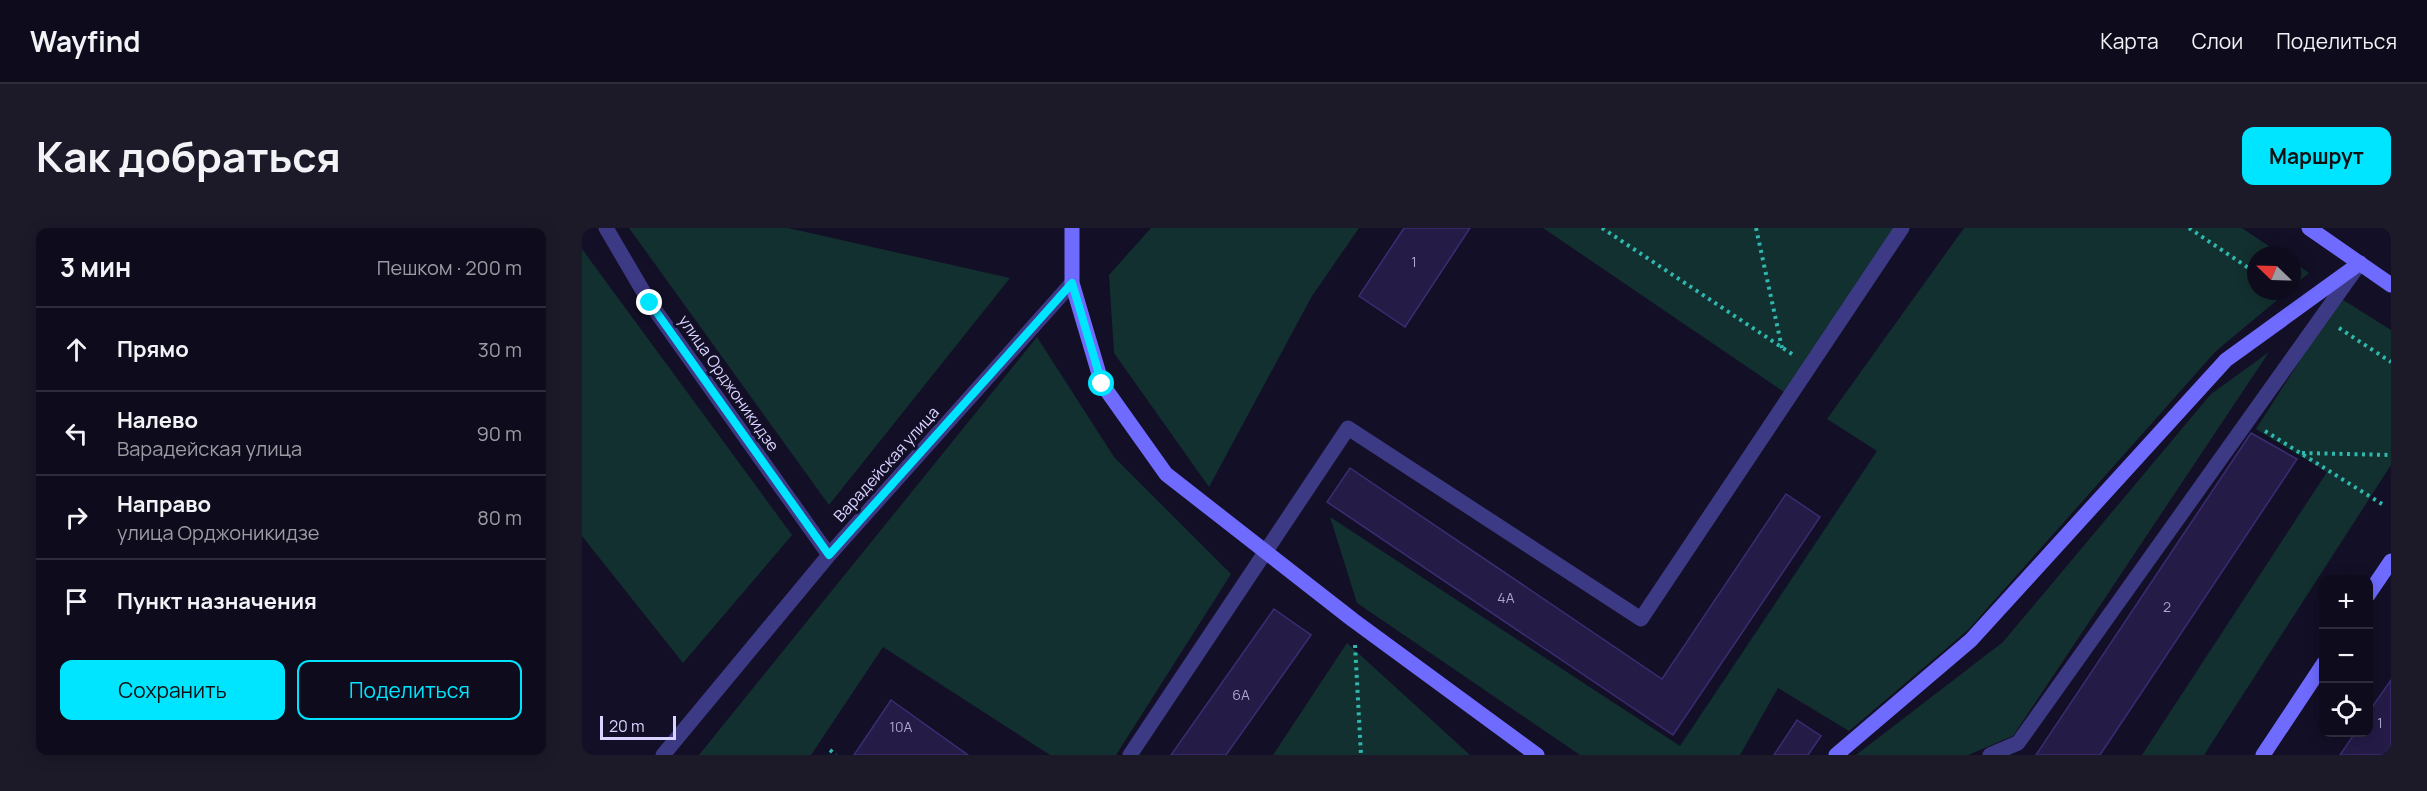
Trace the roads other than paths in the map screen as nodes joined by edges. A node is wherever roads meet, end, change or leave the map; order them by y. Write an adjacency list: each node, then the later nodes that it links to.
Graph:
1 (606, 228): 9 (street, улица Орджоникидзе)
2 (1072, 228): 6 (street)
3 (1902, 228): 8 (street)
4 (2309, 228): 5 (street)
5 (2360, 263): 7 (street); 16 (street); 17 (street)
6 (1072, 283): 8 (street); 9 (street, Варадейская улица)
7 (2391, 285)
8 (1264, 552): 14 (street); 15 (street)
9 (829, 555): 13 (street, Варадейская улица)
10 (2391, 561): 11 (street)
11 (2373, 588)
12 (2319, 671): 18 (street)
13 (663, 755)
14 (1130, 755)
15 (1537, 755)
16 (1836, 755)
17 (1990, 755)
18 (2263, 755)

